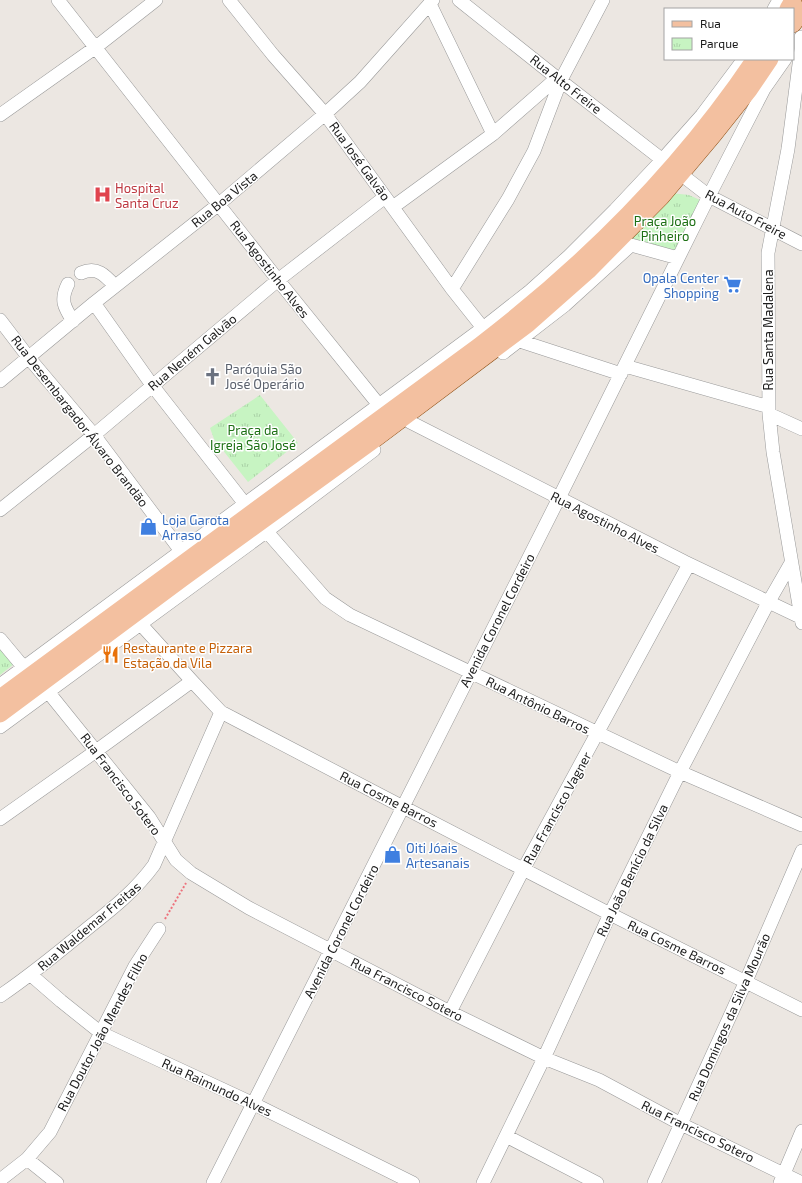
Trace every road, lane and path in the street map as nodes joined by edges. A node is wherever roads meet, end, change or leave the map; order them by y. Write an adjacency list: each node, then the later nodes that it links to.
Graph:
1 (58, 0): 9 (street, Rua Agostinho Alves)
2 (156, 0): 9 (street)
3 (229, 0): 15 (street, Rua José Galvão)
4 (459, 0): 14 (street, Rua Alto Freire)
5 (603, 0): 14 (street)
6 (432, 2): 15 (street, Rua Boa Vista); 17 (street)
7 (802, 10): 8 (main road)
8 (799, 40): 23 (street, Rua Santa Madalena)
9 (96, 47): 16 (street); 21 (street, Rua Agostinho Alves)
10 (743, 60): 18 (street)
11 (754, 60): 18 (main road)
12 (769, 60): 18 (main road)
13 (784, 60): 20 (street, Avenida Coronel Cordeiro)
14 (559, 79): 17 (street); 18 (street, Rua Alto Freire); 31 (street)
15 (326, 114): 19 (street, Rua José Galvão); 21 (street, Rua Boa Vista)
16 (0, 115)
17 (493, 134): 22 (street)
18 (672, 167): 20 (street, Rua Auto Freire); 26 (main road)
19 (385, 196): 22 (street, Rua José Galvão); 28 (street, Rua Neném Galvão)
20 (709, 196): 23 (street, Rua Auto Freire); 25 (street, Avenida Coronel Cordeiro)
21 (219, 204): 28 (street, Rua Agostinho Alves); 30 (street, Rua Boa Vista)
22 (393, 207): 31 (street, Rua José Galvão)
23 (773, 229): 24 (street, Rua Auto Freire); 42 (street, Rua Santa Madalena)
24 (802, 244)
25 (678, 258): 26 (street); 38 (street, Avenida Coronel Cordeiro)
26 (583, 267): 35 (street); 36 (street); 46 (main road)
27 (81, 273): 30 (street)
28 (278, 280): 40 (street, Rua Neném Galvão); 41 (street, Rua Agostinho Alves)
29 (68, 284): 34 (street)
30 (115, 286): 32 (street, Rua Boa Vista)
31 (452, 289): 35 (street, Rua José Galvão)
32 (94, 303): 34 (street, Rua Boa Vista); 40 (street)
33 (0, 320): 37 (street, Rua Desembargador Álvaro Brandão)
34 (73, 321): 37 (street, Rua Boa Vista)
35 (483, 328): 41 (street)
36 (520, 340): 38 (street); 43 (street)
37 (29, 358): 39 (street, Rua Boa Vista); 45 (street, Rua Desembargador Álvaro Brandão)
38 (623, 370): 42 (street); 47 (street, Avenida Coronel Cordeiro)
39 (0, 381)
40 (152, 385): 45 (street, Rua Neném Galvão); 48 (street)
41 (379, 405): 48 (street)
42 (769, 411): 44 (street); 51 (street, Rua Santa Madalena)
43 (410, 422): 47 (street, Rua Agostinho Alves); 50 (street)
44 (802, 429)
45 (94, 435): 49 (street, Rua Neném Galvão); 53 (street, Rua Desembargador Álvaro Brandão)
46 (368, 435): 50 (main road); 53 (main road)
47 (559, 498): 52 (street, Rua Agostinho Alves); 58 (street, Avenida Coronel Cordeiro)
48 (245, 504): 53 (street)
49 (0, 510)
50 (264, 527): 53 (main road); 58 (street, Rua Antônio Barros)
51 (791, 563): 54 (street, Rua João Benício da Silva); 55 (street, Rua Santa Madalena)
52 (689, 564): 54 (street, Rua Agostinho Alves); 66 (street, Rua Francisco Vagner)
53 (182, 571): 56 (main road); 59 (main road)
54 (768, 603): 55 (street, Rua Agostinho Alves); 68 (street, Rua João Benício da Silva)
55 (802, 619)
56 (137, 620): 59 (main road); 60 (street, Rua Cosme Barros)
57 (0, 639): 59 (street, Rua Francisco Sotero)
58 (470, 672): 66 (street, Rua Antônio Barros); 69 (street, Avenida Coronel Cordeiro)
59 (36, 679): 61 (street); 62 (main road); 64 (main road); 65 (street); 67 (street, Rua Francisco Sotero)
60 (192, 681): 63 (street, Rua Cosme Barros); 67 (street)
61 (0, 685)
62 (0, 698)
63 (222, 712): 69 (street, Rua Cosme Barros); 72 (street, Rua Waldemar Freitas)
64 (0, 714)
65 (0, 727)
66 (597, 734): 68 (street, Rua Antônio Barros); 74 (street, Rua Francisco Vagner)
67 (96, 751): 70 (street); 72 (street, Rua Francisco Sotero)
68 (680, 772): 71 (street, Rua Antônio Barros); 76 (street, Rua João Benício da Silva)
69 (403, 807): 74 (street, Rua Cosme Barros); 78 (street, Avenida Coronel Cordeiro)
70 (0, 819)
71 (802, 825)
72 (164, 843): 75 (street, Rua Francisco Sotero); 79 (street, Rua Waldemar Freitas)
73 (802, 851): 80 (street, Rua Domingos da Silva Mourão)
74 (524, 868): 76 (street, Rua Cosme Barros); 83 (street, Rua Francisco Vagner)
75 (191, 873): 77 (path); 78 (street, Rua Francisco Sotero)
76 (610, 914): 80 (street, Rua Cosme Barros); 85 (street, Rua João Benício da Silva)
77 (159, 929): 84 (street, Rua Doutor João Mendes Filho)
78 (330, 950): 83 (street, Rua Francisco Sotero); 86 (street, Avenida Coronel Cordeiro)
79 (31, 975): 81 (street, Rua Waldemar Freitas); 84 (street, Rua Raimundo Alves)
80 (746, 981): 82 (street, Rua Cosme Barros); 87 (street, Rua Domingos da Silva Mourão)
81 (0, 996)
82 (802, 1010)
83 (450, 1012): 85 (street, Rua Francisco Sotero)
84 (101, 1033): 86 (street, Rua Raimundo Alves); 90 (street, Rua Doutor João Mendes Filho)
85 (544, 1058): 87 (street, Rua Francisco Sotero); 89 (street, Rua João Benício da Silva)
86 (254, 1104): 94 (street, Avenida Coronel Cordeiro); 95 (street, Rua Raimundo Alves)
87 (681, 1124): 91 (street, Rua Francisco Sotero); 98 (street, Rua Domingos da Silva Mourão)
88 (802, 1131): 91 (street)
89 (506, 1136): 96 (street, Rua João Benício da Silva); 97 (street)
90 (27, 1159): 92 (street, Rua Doutor João Mendes Filho); 93 (street)
91 (782, 1178): 99 (street, Rua Francisco Sotero)
92 (0, 1180)
93 (57, 1183)
94 (213, 1183)
95 (413, 1183)
96 (483, 1183)
97 (597, 1183)
98 (654, 1183)
99 (802, 1183)

